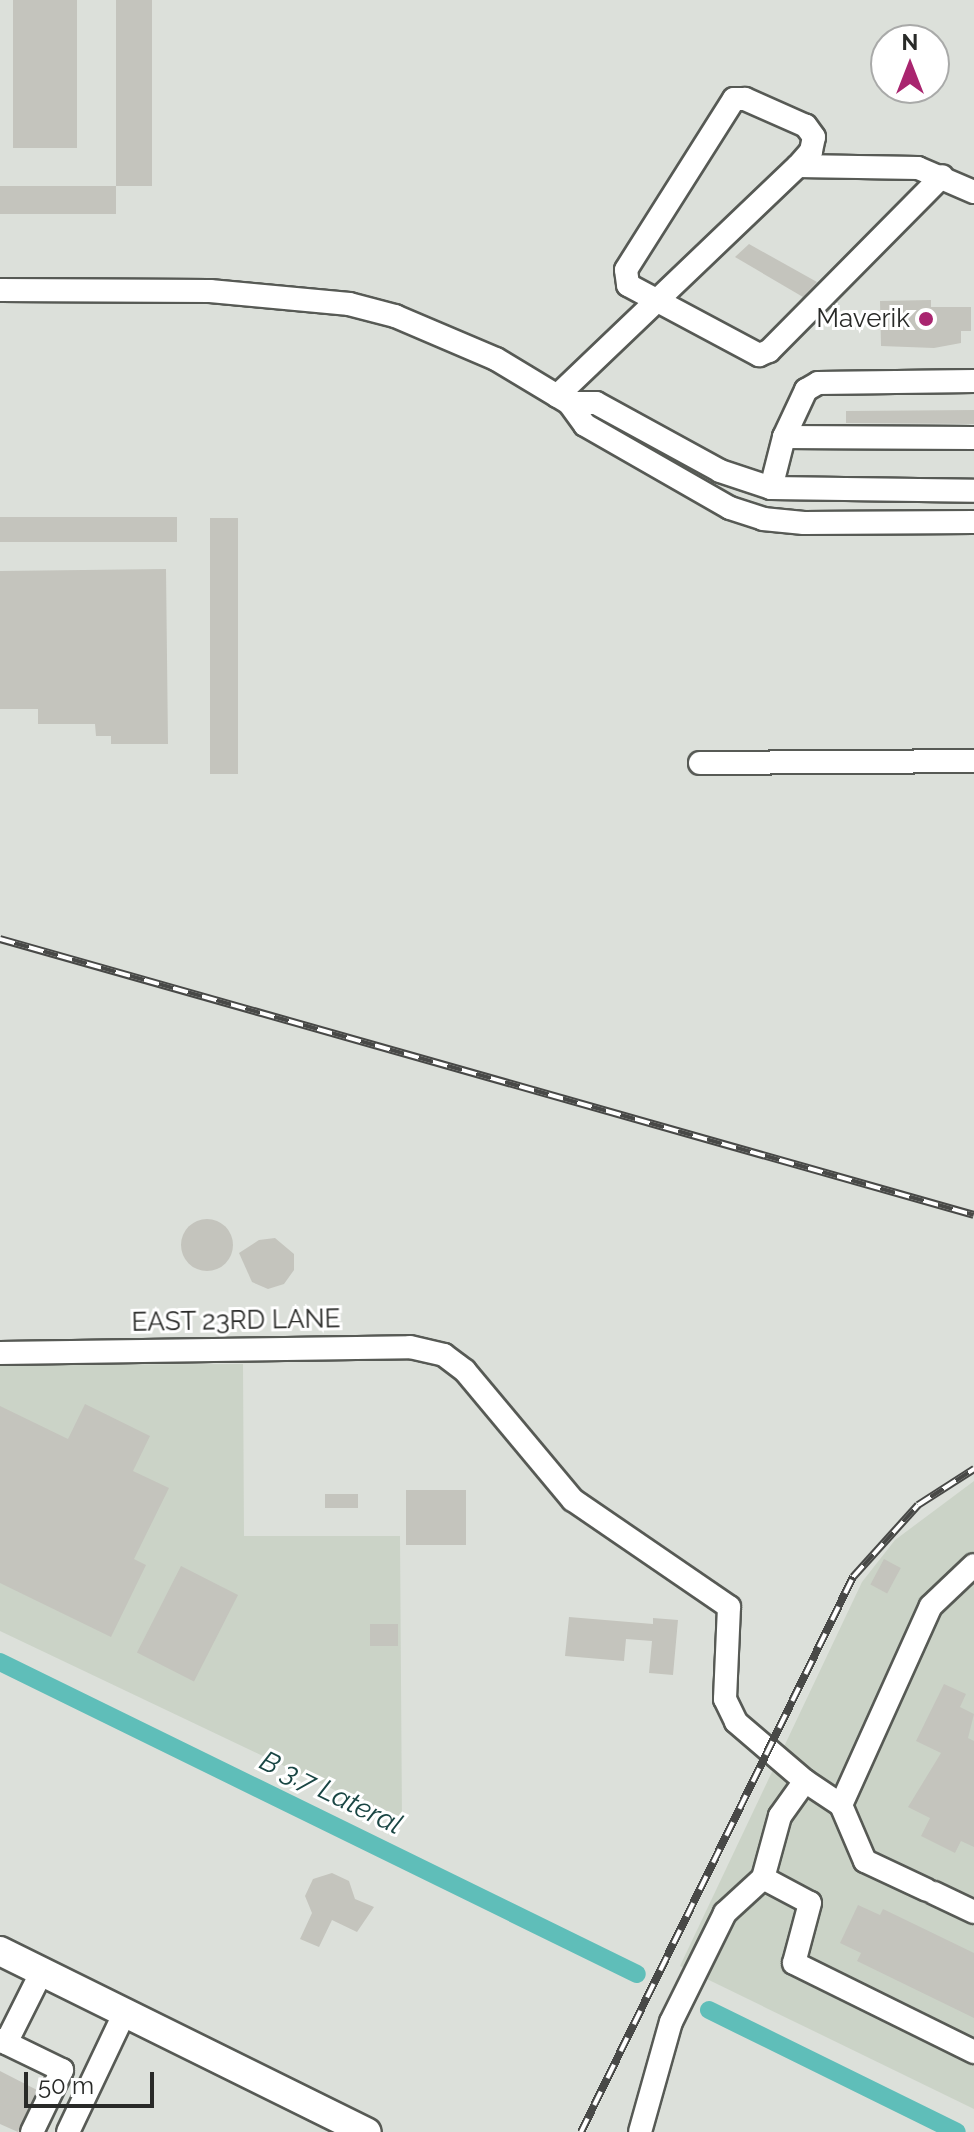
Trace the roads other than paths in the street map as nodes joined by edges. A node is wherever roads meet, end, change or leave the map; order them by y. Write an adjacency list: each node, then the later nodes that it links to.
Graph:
1 (798, 166): 2 (street); 5 (street); 5 (street)
2 (942, 176): 3 (street); 5 (street)
3 (974, 192)
4 (0, 290): 7 (street)
5 (654, 300): 7 (street)
6 (974, 381): 8 (street)
7 (563, 399): 10 (street); 12 (street)
8 (784, 437): 9 (street); 10 (street)
9 (974, 438)
10 (771, 488): 11 (street)
11 (974, 491)
12 (974, 522)
13 (974, 761): 14 (street)
14 (700, 763)
15 (0, 1353): 17 (street, EAST 23RD LANE)
16 (974, 1565): 18 (street)
17 (805, 1781): 18 (street); 19 (street)
18 (841, 1805): 20 (street)
19 (763, 1878): 25 (street); 29 (street)
20 (974, 1912)
21 (0, 1951): 22 (main road)
22 (42, 1971): 23 (main road); 24 (street)
23 (125, 2012): 26 (main road); 28 (street)
24 (3, 2041): 27 (street)
25 (974, 2052)
26 (353, 2129)
27 (32, 2132)
28 (68, 2132)
29 (640, 2132)

